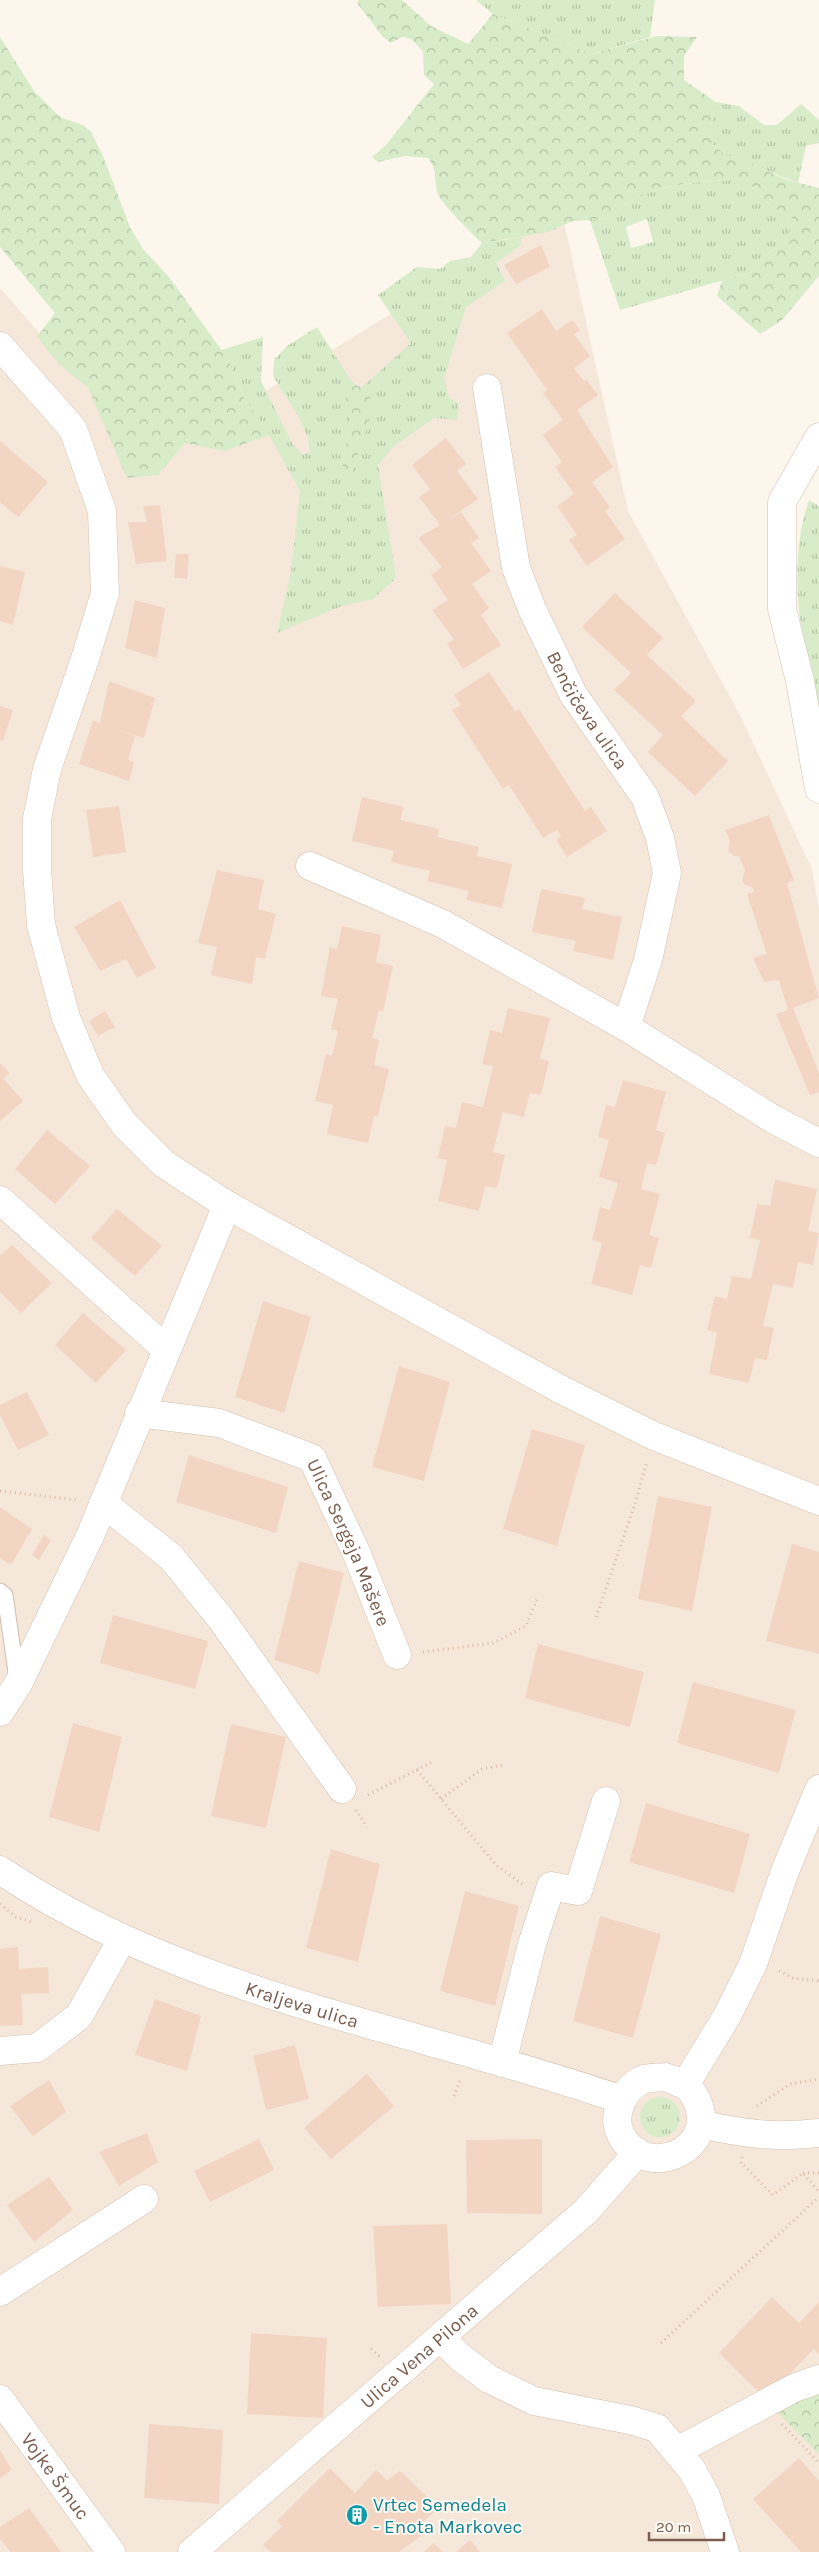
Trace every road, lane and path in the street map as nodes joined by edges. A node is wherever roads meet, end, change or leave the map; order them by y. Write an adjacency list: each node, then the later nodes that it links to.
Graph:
1 (0, 346): 9 (street)
2 (487, 388): 6 (street, Benčičeva ulica)
3 (819, 437): 4 (street)
4 (819, 789)
5 (310, 866): 6 (street)
6 (626, 1027): 7 (street)
7 (819, 1143)
8 (0, 1200): 10 (street)
9 (227, 1205): 10 (street); 12 (street)
10 (167, 1350): 11 (street)
11 (139, 1413): 15 (street); 19 (street, Ulica Sergeja Mašere)
12 (654, 1436): 14 (street); 18 (path)
13 (0, 1491): 15 (path)
14 (819, 1502)
15 (103, 1503): 20 (street); 26 (street)
16 (0, 1591): 20 (lane)
17 (538, 1597): 19 (path)
18 (596, 1617)
19 (397, 1655)
20 (18, 1684): 21 (street)
21 (0, 1712)
22 (432, 1762): 24 (path)
23 (504, 1765): 27 (path)
24 (417, 1770): 26 (path); 27 (path)
25 (819, 1789): 38 (street)
26 (351, 1797): 29 (path)
27 (441, 1800): 31 (path)
28 (606, 1801): 31 (street)
29 (367, 1827)
30 (0, 1870): 32 (street, Kraljeva ulica)
31 (547, 1898): 36 (street)
32 (122, 1939): 35 (street); 36 (street, Kraljeva ulica)
33 (777, 1970): 34 (path)
34 (819, 1981)
35 (0, 2051)
36 (502, 2063): 39 (street, Kraljeva ulica)
37 (819, 2079): 40 (path)
38 (685, 2085): 39 (street); 41 (street)
39 (622, 2100): 43 (street)
40 (750, 2122): 41 (street); 42 (street); 44 (path)
41 (701, 2124): 43 (street)
42 (819, 2133)
43 (638, 2152): 50 (street, Ulica Vena Pilona)
44 (803, 2173): 45 (path); 46 (path)
45 (819, 2173)
46 (819, 2192)
47 (819, 2197): 51 (path)
48 (144, 2199): 49 (street)
49 (0, 2292)
50 (440, 2337): 55 (street); 58 (street, Ulica Vena Pilona)
51 (661, 2343)
52 (819, 2379): 54 (street)
53 (0, 2399): 57 (street, Vojke Šmuc)
54 (762, 2404): 55 (street); 56 (path)
55 (677, 2451): 59 (street)
56 (819, 2463)
57 (111, 2552)
58 (192, 2552)
59 (725, 2552)

